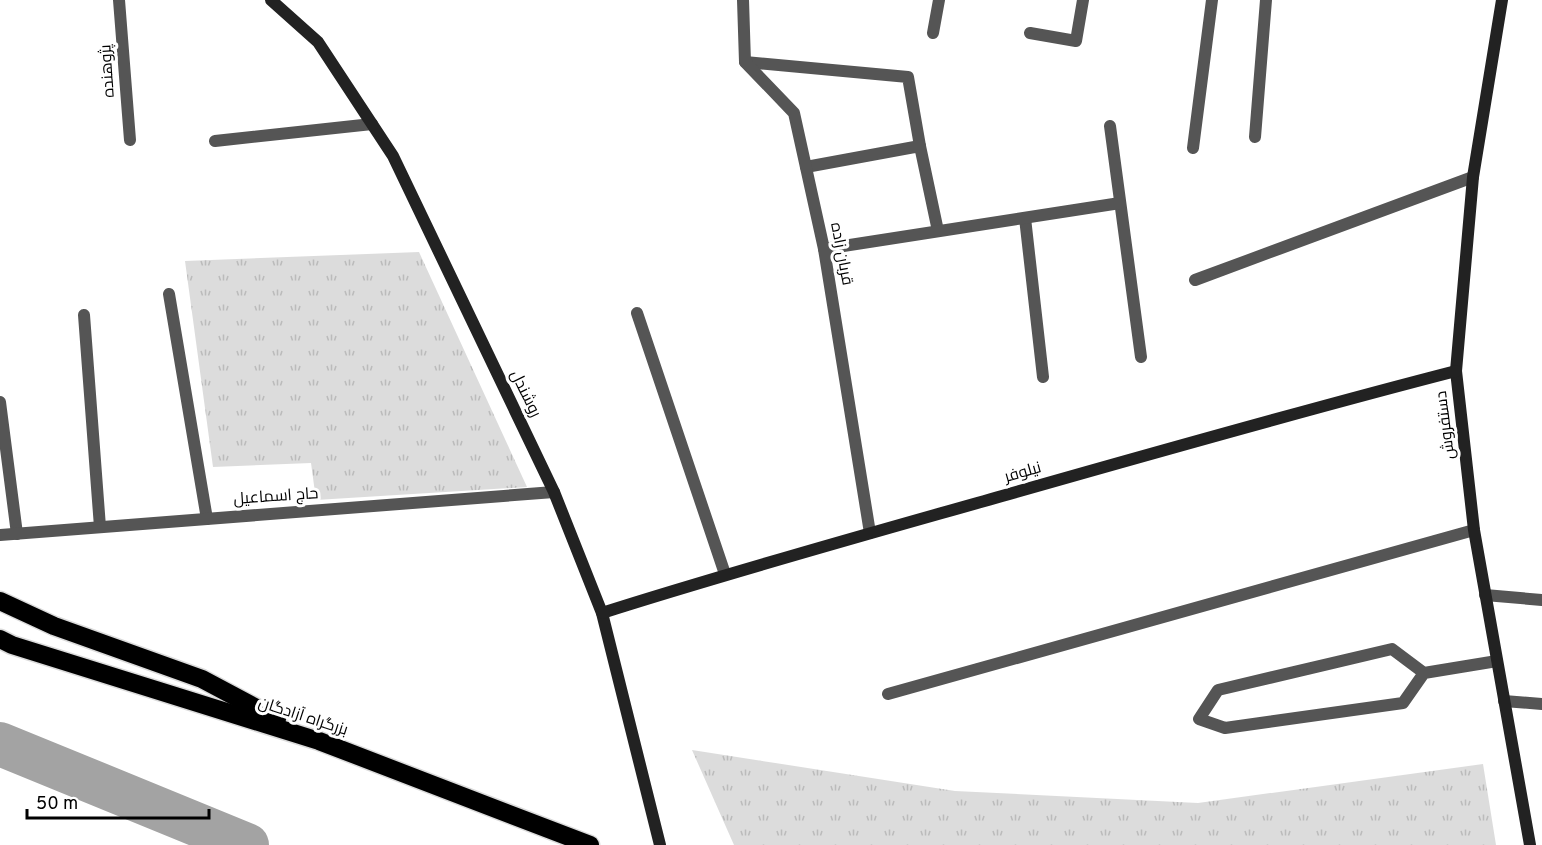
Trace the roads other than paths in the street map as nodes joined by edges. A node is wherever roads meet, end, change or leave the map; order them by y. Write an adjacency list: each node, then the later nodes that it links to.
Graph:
1 (119, 0): 15 (street, پژوهنده)
2 (272, 0): 12 (street, روشندل)
3 (743, 0): 11 (street)
4 (939, 0): 9 (street)
5 (1083, 0): 10 (street)
6 (1212, 0): 18 (street)
7 (1266, 0): 14 (street)
8 (1502, 0): 20 (street, دستفروش)
9 (933, 33)
10 (1030, 33)
11 (745, 62): 17 (street); 19 (street, قربان زاده)
12 (372, 124): 16 (street); 33 (street, روشندل)
13 (1110, 126): 21 (street)
14 (1255, 137)
15 (130, 140)
16 (215, 141)
17 (920, 146): 19 (street); 23 (street)
18 (1193, 148)
19 (806, 167): 24 (street, قربان زاده)
20 (1473, 177): 25 (street); 30 (street, دستفروش)
21 (1120, 202): 22 (street); 29 (street)
22 (1025, 218): 23 (street); 31 (street)
23 (938, 231): 24 (street)
24 (824, 249): 37 (street, قربان زاده)
25 (1195, 280)
26 (169, 294): 34 (street)
27 (637, 313): 40 (street)
28 (84, 315): 35 (street)
29 (1141, 357)
30 (1456, 371): 36 (street, دستفروش); 37 (street, نیلوفر)
31 (1043, 377)
32 (0, 402): 38 (street)
33 (554, 492): 34 (street, حاج اسماعیل); 44 (street, روشندل)
34 (207, 519): 35 (street, حاج اسماعیل)
35 (100, 527): 38 (street, حاج اسماعیل)
36 (1474, 530): 41 (street, دستفروش); 48 (street)
37 (870, 533): 40 (street, نیلوفر)
38 (17, 534): 39 (street, حاج اسماعیل)
39 (0, 535)
40 (725, 574): 44 (street, نیلوفر)
41 (1485, 595): 42 (street); 46 (street, دستفروش)
42 (1542, 600)
43 (0, 602): 51 (highway)
44 (602, 613): 53 (street, روشندل)
45 (0, 639): 51 (highway, بزرگراه آزادگان)
46 (1497, 662): 47 (street); 49 (street, دستفروش)
47 (1424, 673): 47 (street)
48 (888, 694)
49 (1504, 701): 50 (street); 54 (street, دستفروش)
50 (1542, 704)
51 (319, 741): 52 (highway, بزرگراه آزادگان)
52 (590, 845)
53 (660, 845)
54 (1530, 845)

